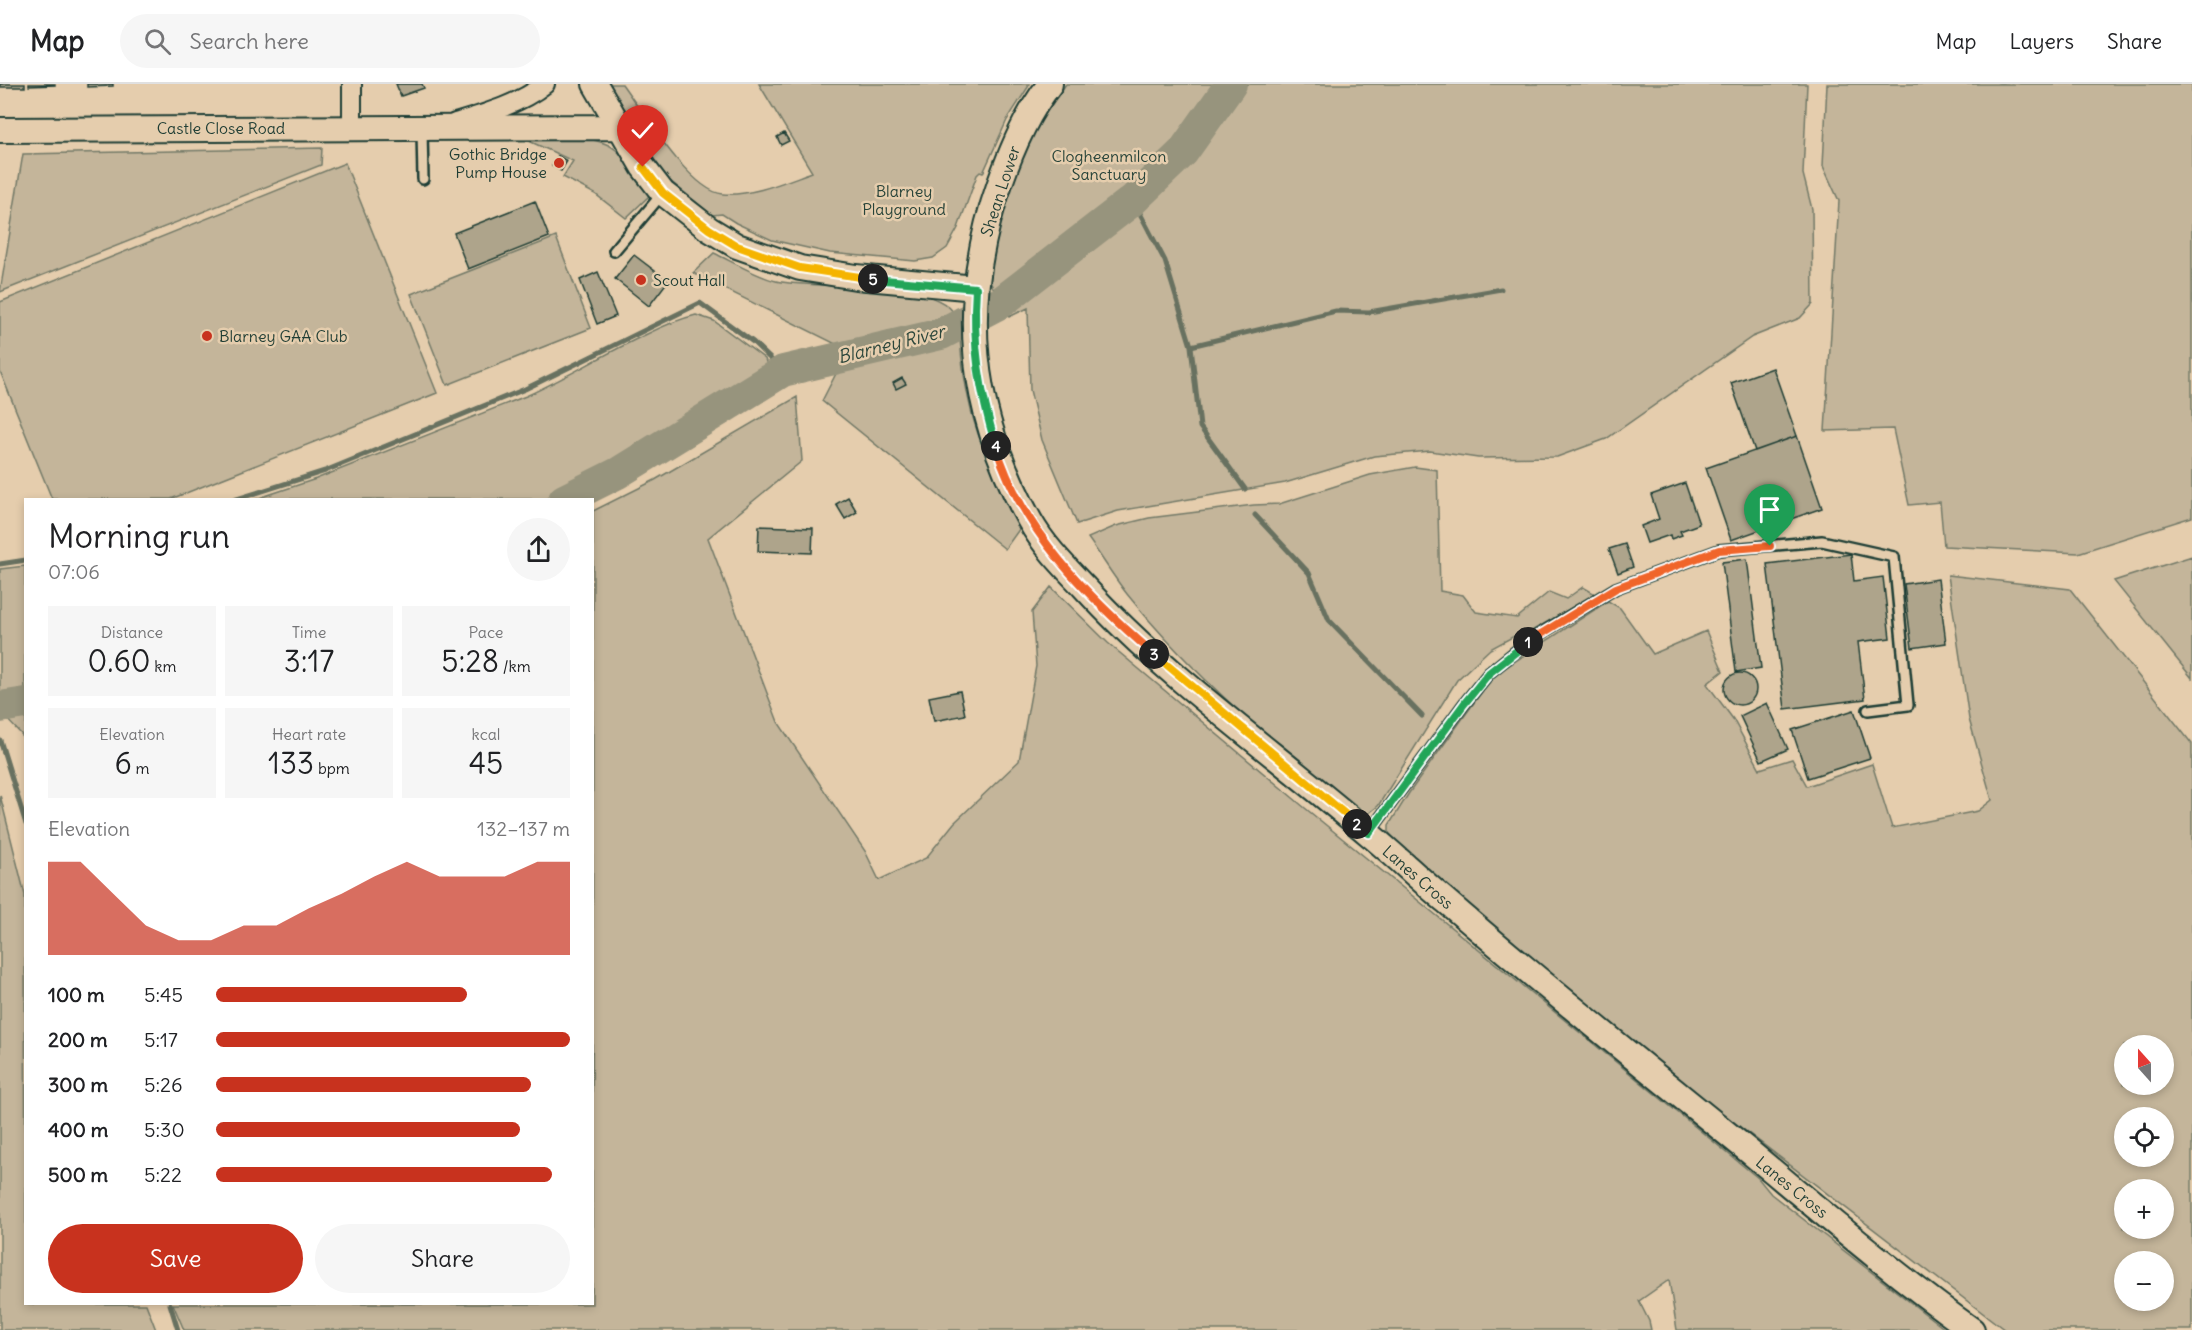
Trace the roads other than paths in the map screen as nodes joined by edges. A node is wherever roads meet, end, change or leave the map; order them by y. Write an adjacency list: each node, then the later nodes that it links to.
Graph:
1 (352, 84): 7 (street)
2 (545, 84): 5 (street, Castle Close Road)
3 (595, 84): 6 (street)
4 (1050, 84): 12 (street, Shean Lower)
5 (432, 127): 6 (street, Castle Close Road); 7 (street, Castle Close Road); 9 (lane)
6 (619, 127): 10 (street)
7 (352, 128): 8 (street, Castle Close Road)
8 (0, 130)
9 (423, 179)
10 (663, 193): 11 (lane); 13 (street)
11 (614, 251)
12 (981, 252): 13 (street); 14 (street, Shean Lower)
13 (936, 284): 14 (street)
14 (975, 297): 16 (street, Lanes Cross)
15 (1868, 710): 16 (lane)
16 (1369, 833): 17 (street, Lanes Cross)
17 (1972, 1330)

